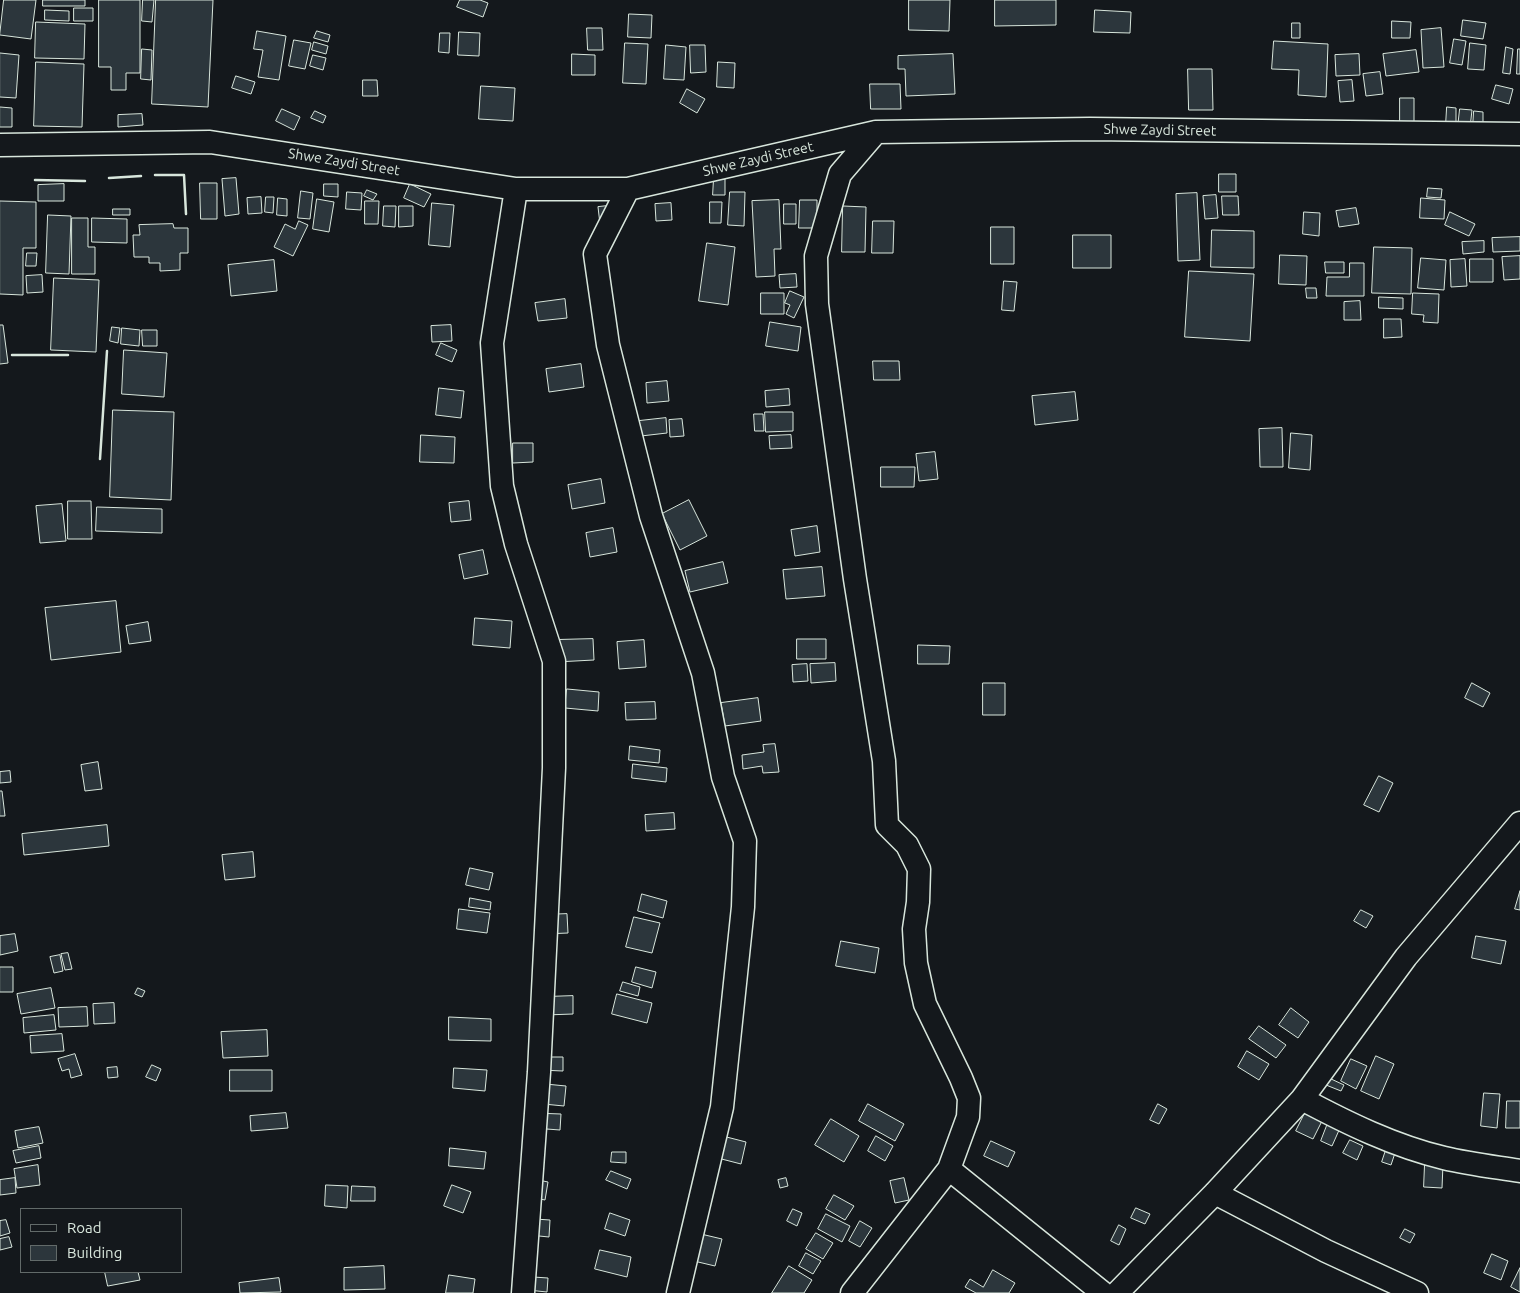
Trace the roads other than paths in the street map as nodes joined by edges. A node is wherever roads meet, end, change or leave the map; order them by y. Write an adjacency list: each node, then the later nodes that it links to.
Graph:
1 (876, 132): 2 (street, Shwe Zaydi Street); 5 (street, Shwe Zaydi Street); 8 (street)
2 (1520, 134)
3 (0, 144): 4 (street, Shwe Zaydi Street)
4 (516, 189): 5 (street, Shwe Zaydi Street); 13 (street)
5 (628, 189): 14 (street)
6 (1520, 823): 7 (street)
7 (1302, 1099): 9 (street); 10 (street)
8 (949, 1168): 12 (street); 15 (street)
9 (1520, 1170)
10 (1216, 1193): 11 (street); 12 (street)
11 (1389, 1287): 16 (street)
12 (1102, 1292)
13 (523, 1293)
14 (678, 1293)
15 (852, 1293)
16 (1417, 1293)

